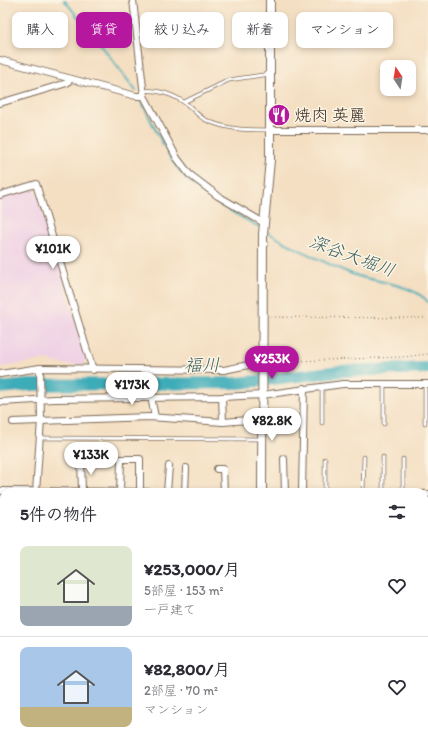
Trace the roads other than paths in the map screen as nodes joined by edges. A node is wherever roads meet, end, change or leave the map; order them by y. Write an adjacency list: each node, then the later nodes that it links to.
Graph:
1 (132, 0): 6 (street)
2 (270, 0): 4 (street)
3 (0, 60): 5 (street)
4 (270, 74): 7 (lane); 9 (street)
5 (70, 79): 6 (street); 8 (street)
6 (143, 93): 7 (lane); 12 (street)
7 (184, 102): 9 (lane)
8 (0, 103)
9 (270, 130): 10 (street); 12 (street)
10 (428, 130)
11 (0, 195): 15 (street)
12 (264, 223): 13 (street)
13 (262, 365): 15 (street); 21 (street)
14 (40, 370): 15 (street); 16 (street); 24 (street)
15 (93, 370)
16 (0, 374)
17 (384, 384): 18 (street); 19 (street); 33 (lane)
18 (426, 384): 32 (lane)
19 (322, 386): 20 (street); 31 (lane)
20 (304, 388): 21 (street); 54 (street)
21 (262, 393): 23 (street); 28 (street)
22 (150, 397): 23 (street); 24 (street); 26 (street)
23 (222, 397): 30 (street)
24 (40, 398): 25 (street); 27 (street)
25 (0, 402)
26 (155, 417): 27 (street); 30 (street)
27 (41, 420): 29 (street); 34 (street)
28 (262, 420): 30 (street); 35 (street)
29 (14, 422)
30 (223, 422)
31 (322, 423)
32 (425, 423)
33 (384, 424)
34 (40, 438): 35 (lane); 45 (street)
35 (262, 439): 52 (street)
36 (364, 457): 56 (lane)
37 (383, 457): 57 (lane)
38 (284, 459): 53 (street)
39 (325, 459): 55 (lane)
40 (404, 459): 58 (lane)
41 (81, 460): 46 (street)
42 (168, 466): 49 (street)
43 (186, 468): 50 (street)
44 (217, 469): 51 (street)
45 (36, 488)
46 (79, 488)
47 (120, 488): 48 (street)
48 (140, 488)
49 (168, 488)
50 (186, 488)
51 (224, 488)
52 (262, 488)
53 (285, 488)
54 (302, 488)
55 (325, 488)
56 (363, 488)
57 (383, 488)
58 (403, 488)

